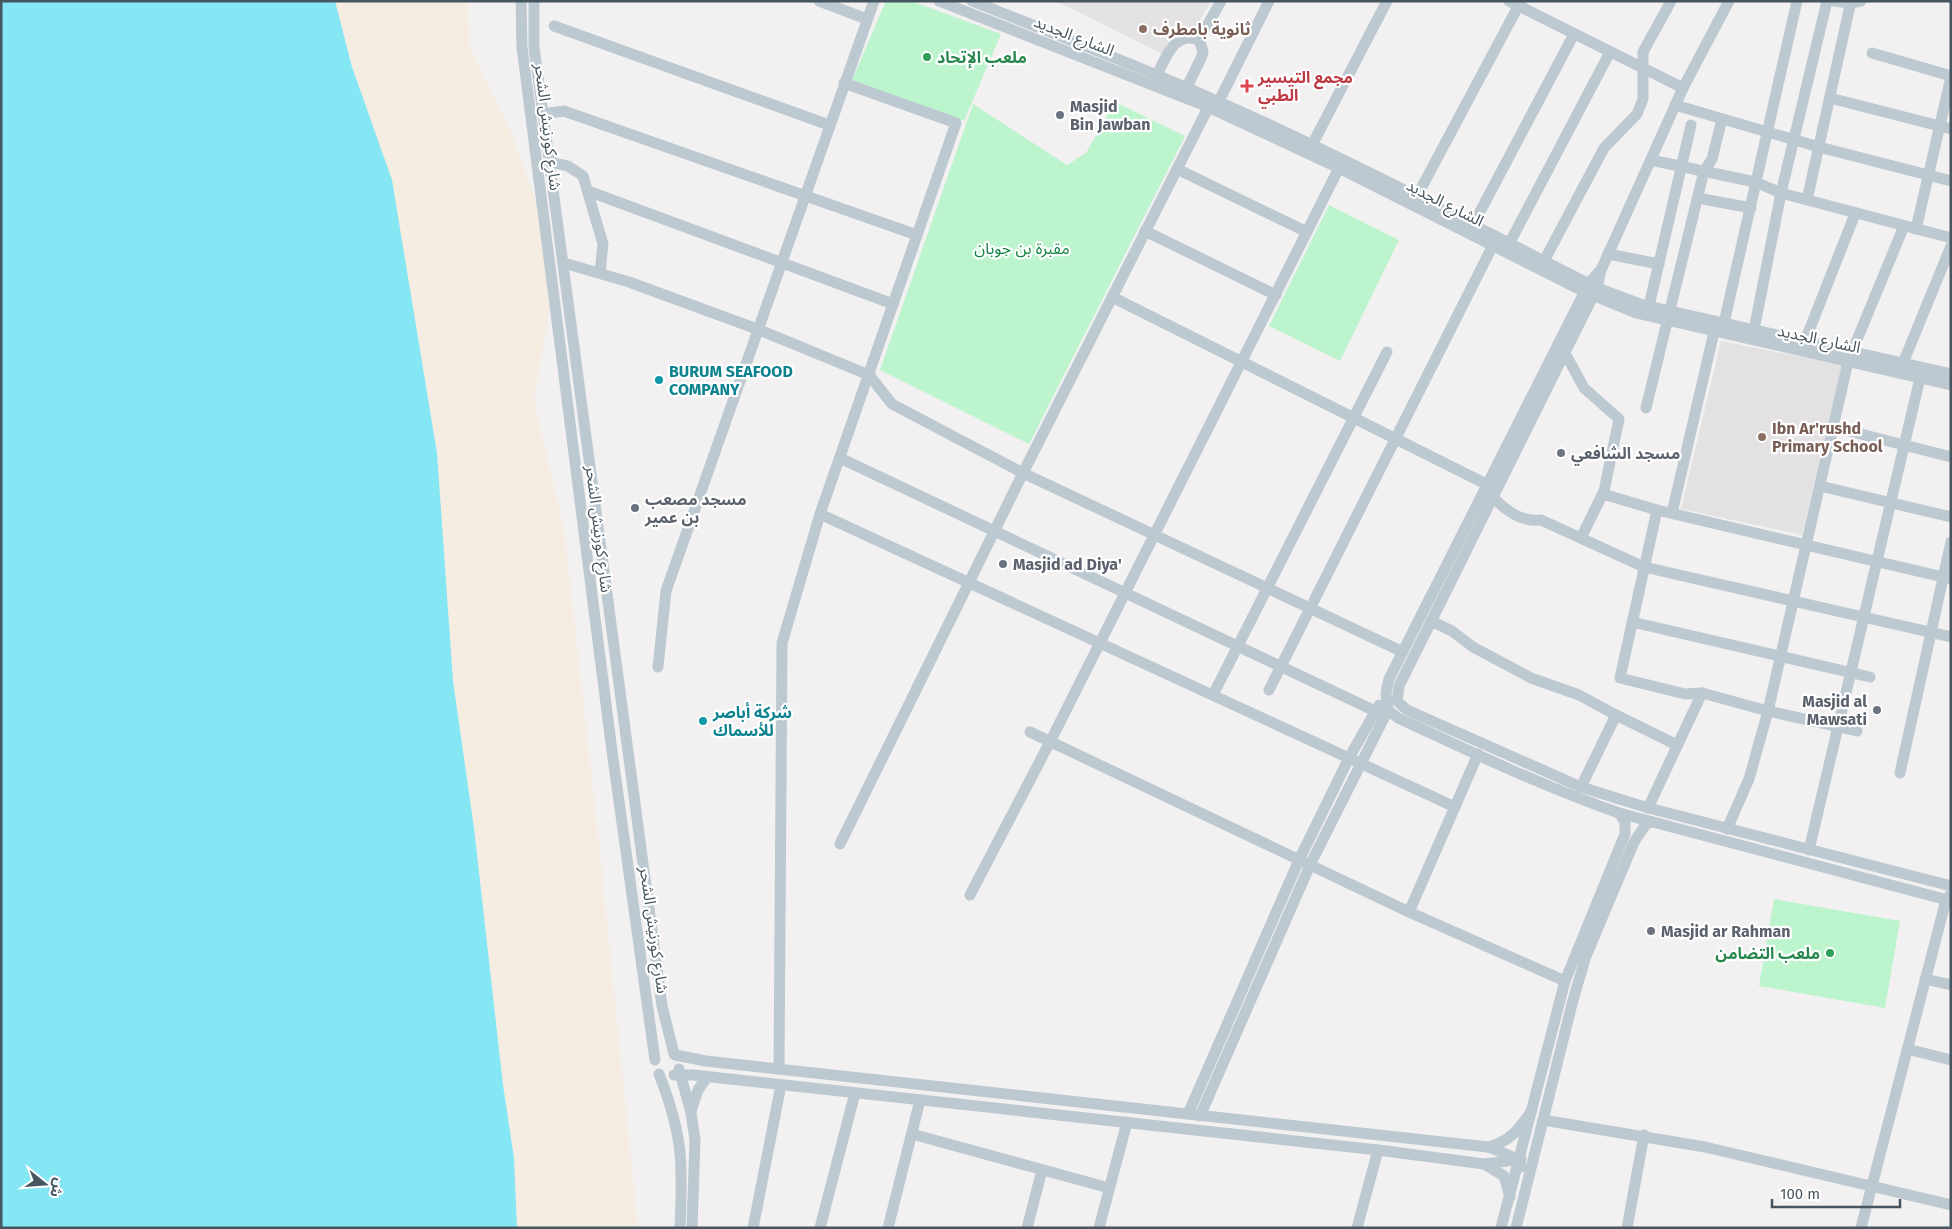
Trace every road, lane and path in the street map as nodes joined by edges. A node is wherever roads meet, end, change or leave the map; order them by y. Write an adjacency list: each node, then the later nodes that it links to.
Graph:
1 (521, 1): 96 (street, شارع كورنيش الشحر)
2 (534, 1): 32 (street, شارع كورنيش الشحر)
3 (819, 1): 17 (street)
4 (874, 1): 17 (street)
5 (939, 1): 30 (street, الشارع الجديد)
6 (972, 1): 24 (street, الشارع الجديد)
7 (1220, 1): 20 (street)
8 (1269, 1): 30 (street)
9 (1387, 1): 40 (street)
10 (1671, 1): 23 (street)
11 (1729, 1): 28 (street)
12 (1797, 1): 38 (street)
13 (1827, 1): 39 (street)
14 (1834, 1): 15 (street)
15 (1854, 2): 29 (street)
16 (1516, 3): 19 (street); 54 (street)
17 (867, 19): 26 (street)
18 (554, 26): 34 (street)
19 (1574, 34): 21 (street); 59 (street)
20 (1199, 40): 24 (street); 27 (street)
21 (1610, 52): 23 (street); 66 (street)
22 (1872, 53): 25 (street)
23 (1644, 69): 28 (street); 69 (street)
24 (1157, 74): 27 (street, الشارع الجديد)
25 (1951, 76): 36 (street)
26 (844, 83): 34 (street); 63 (street)
27 (1187, 87): 30 (street, الشارع الجديد)
28 (1683, 88): 31 (street)
29 (1830, 98): 36 (street); 41 (street)
30 (1213, 102): 40 (street, الشارع الجديد); 45 (street, الشارع الجديد); 46 (street)
31 (1675, 105): 33 (street); 42 (street)
32 (543, 114): 43 (street, شارع كورنيش الشحر); 53 (street)
33 (1722, 119): 38 (street); 47 (street)
34 (829, 125): 53 (street)
35 (1691, 125): 44 (street)
36 (1939, 126): 37 (street); 48 (street)
37 (1951, 130)
38 (1767, 132): 39 (street); 50 (street)
39 (1795, 140): 41 (street); 52 (street)
40 (1312, 145): 54 (street, الشارع الجديد)
41 (1819, 147): 48 (street); 56 (street)
42 (1651, 160): 44 (street); 68 (street)
43 (550, 162): 51 (street); 70 (street, شارع كورنيش الشحر)
44 (1681, 166): 47 (street); 72 (street)
45 (1339, 168): 62 (street); 65 (street, الشارع الجديد)
46 (1177, 169): 61 (street); 62 (street)
47 (1704, 171): 50 (street); 55 (street)
48 (1928, 175): 49 (street); 60 (street)
49 (1951, 181)
50 (1755, 182): 52 (street); 57 (street)
51 (588, 191): 71 (street); 73 (street)
52 (1781, 193): 56 (street); 82 (street)
53 (804, 196): 63 (street); 71 (street)
54 (1417, 196): 59 (street, الشارع الجديد)
55 (1698, 198): 57 (street); 79 (street)
56 (1807, 200): 58 (street)
57 (1750, 208): 80 (street)
58 (1855, 214): 60 (street); 84 (street)
59 (1473, 225): 65 (street, الشارع الجديد)
60 (1910, 228): 64 (street); 87 (street)
61 (1145, 231): 75 (street); 76 (street)
62 (1307, 232): 75 (street)
63 (917, 235): 77 (street)
64 (1951, 238)
65 (1495, 242): 66 (street, الشارع الجديد); 74 (street, الشارع الجديد); 99 (street)
66 (1509, 244): 69 (street, الشارع الجديد)
67 (1951, 246): 89 (street)
68 (1608, 254): 72 (street); 74 (street)
69 (1544, 261): 74 (street, الشارع الجديد)
70 (564, 263): 73 (street); 95 (street, شارع كورنيش الشحر)
71 (780, 263): 77 (street); 81 (street)
72 (1658, 264): 78 (street)
73 (600, 274): 81 (street)
74 (1591, 290): 78 (street, الشارع الجديد); 79 (street, الشارع الجديد); 86 (street); 104 (street)
75 (1276, 295): 88 (street)
76 (1112, 297): 88 (street); 103 (street)
77 (893, 304): 91 (street)
78 (1649, 306): 79 (street, الشارع الجديد)
79 (1669, 316): 80 (street, الشارع الجديد); 83 (street, الشارع الجديد); 94 (street)
80 (1724, 323): 82 (street, الشارع الجديد)
81 (757, 329): 91 (street); 136 (street)
82 (1754, 330): 84 (street, الشارع الجديد)
83 (1714, 332): 87 (street, الشارع الجديد); 110 (street)
84 (1805, 342): 87 (street, الشارع الجديد)
85 (1387, 352): 97 (street)
86 (1565, 353): 106 (street); 107 (street)
87 (1850, 357): 89 (street, الشارع الجديد); 92 (street, الشارع الجديد); 98 (street)
88 (1242, 362): 97 (street); 114 (street)
89 (1903, 363): 90 (street, الشارع الجديد)
90 (1951, 374)
91 (869, 375): 102 (street); 103 (street)
92 (1920, 378): 93 (street, الشارع الجديد); 100 (street)
93 (1951, 385)
94 (1646, 408)
95 (583, 414): 96 (street); 152 (street, شارع كورنيش الشحر)
96 (568, 416): 153 (street, شارع كورنيش الشحر)
97 (1354, 418): 99 (street); 122 (street)
98 (1833, 427): 100 (street); 105 (street)
99 (1396, 439): 104 (street); 125 (street)
100 (1904, 446): 101 (street); 108 (street)
101 (1951, 457)
102 (840, 458): 111 (street); 113 (street)
103 (1023, 473): 113 (street); 114 (street)
104 (1486, 484): 133 (street)
105 (1820, 486): 108 (street); 117 (street)
106 (1602, 494): 109 (street); 115 (street)
107 (1493, 497): 115 (street); 127 (street)
108 (1889, 503): 112 (street); 118 (street)
109 (1657, 510): 110 (street); 119 (street)
110 (1672, 513): 117 (street)
111 (820, 514): 121 (street); 180 (street)
112 (1951, 518)
113 (994, 531): 121 (street); 123 (street)
114 (1155, 535): 122 (street); 123 (street)
115 (1581, 538): 119 (street)
116 (1951, 542): 120 (street)
117 (1806, 544): 118 (street); 124 (street)
118 (1876, 561): 120 (street); 126 (street)
119 (1644, 567): 124 (street); 128 (street)
120 (1947, 578): 129 (street)
121 (968, 583): 131 (street); 165 (street)
122 (1267, 588): 125 (street); 132 (street)
123 (1126, 592): 131 (street); 132 (street)
124 (1794, 601): 126 (street); 134 (street)
125 (1310, 609): 133 (street); 135 (street)
126 (1862, 617): 129 (street); 137 (street)
127 (1430, 620): 146 (street); 158 (street)
128 (1632, 622): 134 (street); 141 (street)
129 (1931, 633): 130 (street); 157 (street)
130 (1951, 637)
131 (1100, 644): 142 (street); 150 (street)
132 (1238, 645): 135 (street); 142 (street)
133 (1403, 652): 140 (street)
134 (1781, 656): 137 (street); 144 (street)
135 (1282, 666): 139 (street); 145 (street)
136 (658, 667)
137 (1850, 672): 138 (street); 147 (street)
138 (1870, 676)
139 (1269, 690)
140 (1386, 693): 143 (street); 145 (street)
141 (1702, 693): 144 (street); 151 (street)
142 (1213, 695): 155 (street)
143 (1388, 710): 154 (street); 156 (street)
144 (1768, 711): 147 (street); 164 (street)
145 (1375, 712): 155 (street)
146 (1616, 715): 151 (street); 158 (street)
147 (1837, 727): 148 (street); 166 (street)
148 (1857, 731)
149 (1030, 732): 150 (street)
150 (1050, 742): 167 (street); 170 (street)
151 (1677, 745): 160 (street)
152 (628, 747): 153 (street); 177 (street, شارع كورنيش الشحر)
153 (612, 751): 178 (street, شارع كورنيش الشحر)
154 (1478, 754): 159 (street); 162 (street)
155 (1349, 758): 156 (street); 167 (street)
156 (1360, 763): 159 (street); 167 (street)
157 (1900, 773)
158 (1582, 787): 160 (street)
159 (1455, 807): 172 (street)
160 (1648, 808): 161 (street)
161 (1664, 812): 163 (street); 164 (street)
162 (1619, 814): 163 (street); 168 (street)
163 (1656, 823): 168 (street); 171 (street)
164 (1727, 829): 166 (street)
165 (840, 844)
166 (1809, 850): 169 (street)
167 (1305, 862): 172 (street); 189 (street); 190 (street)
168 (1617, 868): 174 (street); 191 (street)
169 (1951, 886)
170 (970, 895)
171 (1949, 898): 173 (street)
172 (1409, 912): 174 (street)
173 (1925, 979): 175 (street); 176 (street)
174 (1565, 981): 188 (street)
175 (1951, 985)
176 (1907, 1049): 179 (street); 204 (street)
177 (675, 1054): 178 (street); 180 (street); 181 (street)
178 (655, 1060): 182 (street)
179 (1951, 1060)
180 (779, 1069): 189 (street)
181 (677, 1073): 182 (street); 183 (street); 187 (street)
182 (659, 1074): 208 (street)
183 (707, 1077): 184 (street); 187 (street)
184 (781, 1085): 185 (street); 210 (street)
185 (855, 1093): 186 (street); 211 (street)
186 (920, 1100): 192 (street); 194 (street)
187 (690, 1112): 209 (street)
188 (1531, 1112): 197 (street); 200 (street)
189 (1188, 1114): 190 (street)
190 (1200, 1116): 193 (street)
191 (1543, 1120): 195 (street); 199 (street)
192 (1128, 1122): 196 (street); 205 (street)
193 (1350, 1132): 196 (street); 197 (street)
194 (912, 1134): 202 (street); 212 (street)
195 (1644, 1135): 204 (street); 218 (street)
196 (1347, 1147): 198 (street)
197 (1488, 1147): 200 (street)
198 (1378, 1150): 201 (street); 215 (street)
199 (1536, 1151): 200 (street); 203 (street)
200 (1518, 1161): 201 (street); 203 (street); 206 (street)
201 (1484, 1164): 206 (street)
202 (1042, 1170): 205 (street); 213 (street)
203 (1528, 1180): 217 (street)
204 (1872, 1185): 207 (street); 219 (street)
205 (1109, 1188): 214 (street)
206 (1510, 1197): 216 (street)
207 (1951, 1205)
208 (680, 1228)
209 (692, 1228)
210 (753, 1228)
211 (820, 1228)
212 (888, 1228)
213 (1027, 1228)
214 (1099, 1228)
215 (1357, 1228)
216 (1501, 1228)
217 (1516, 1228)
218 (1627, 1228)
219 (1862, 1228)

